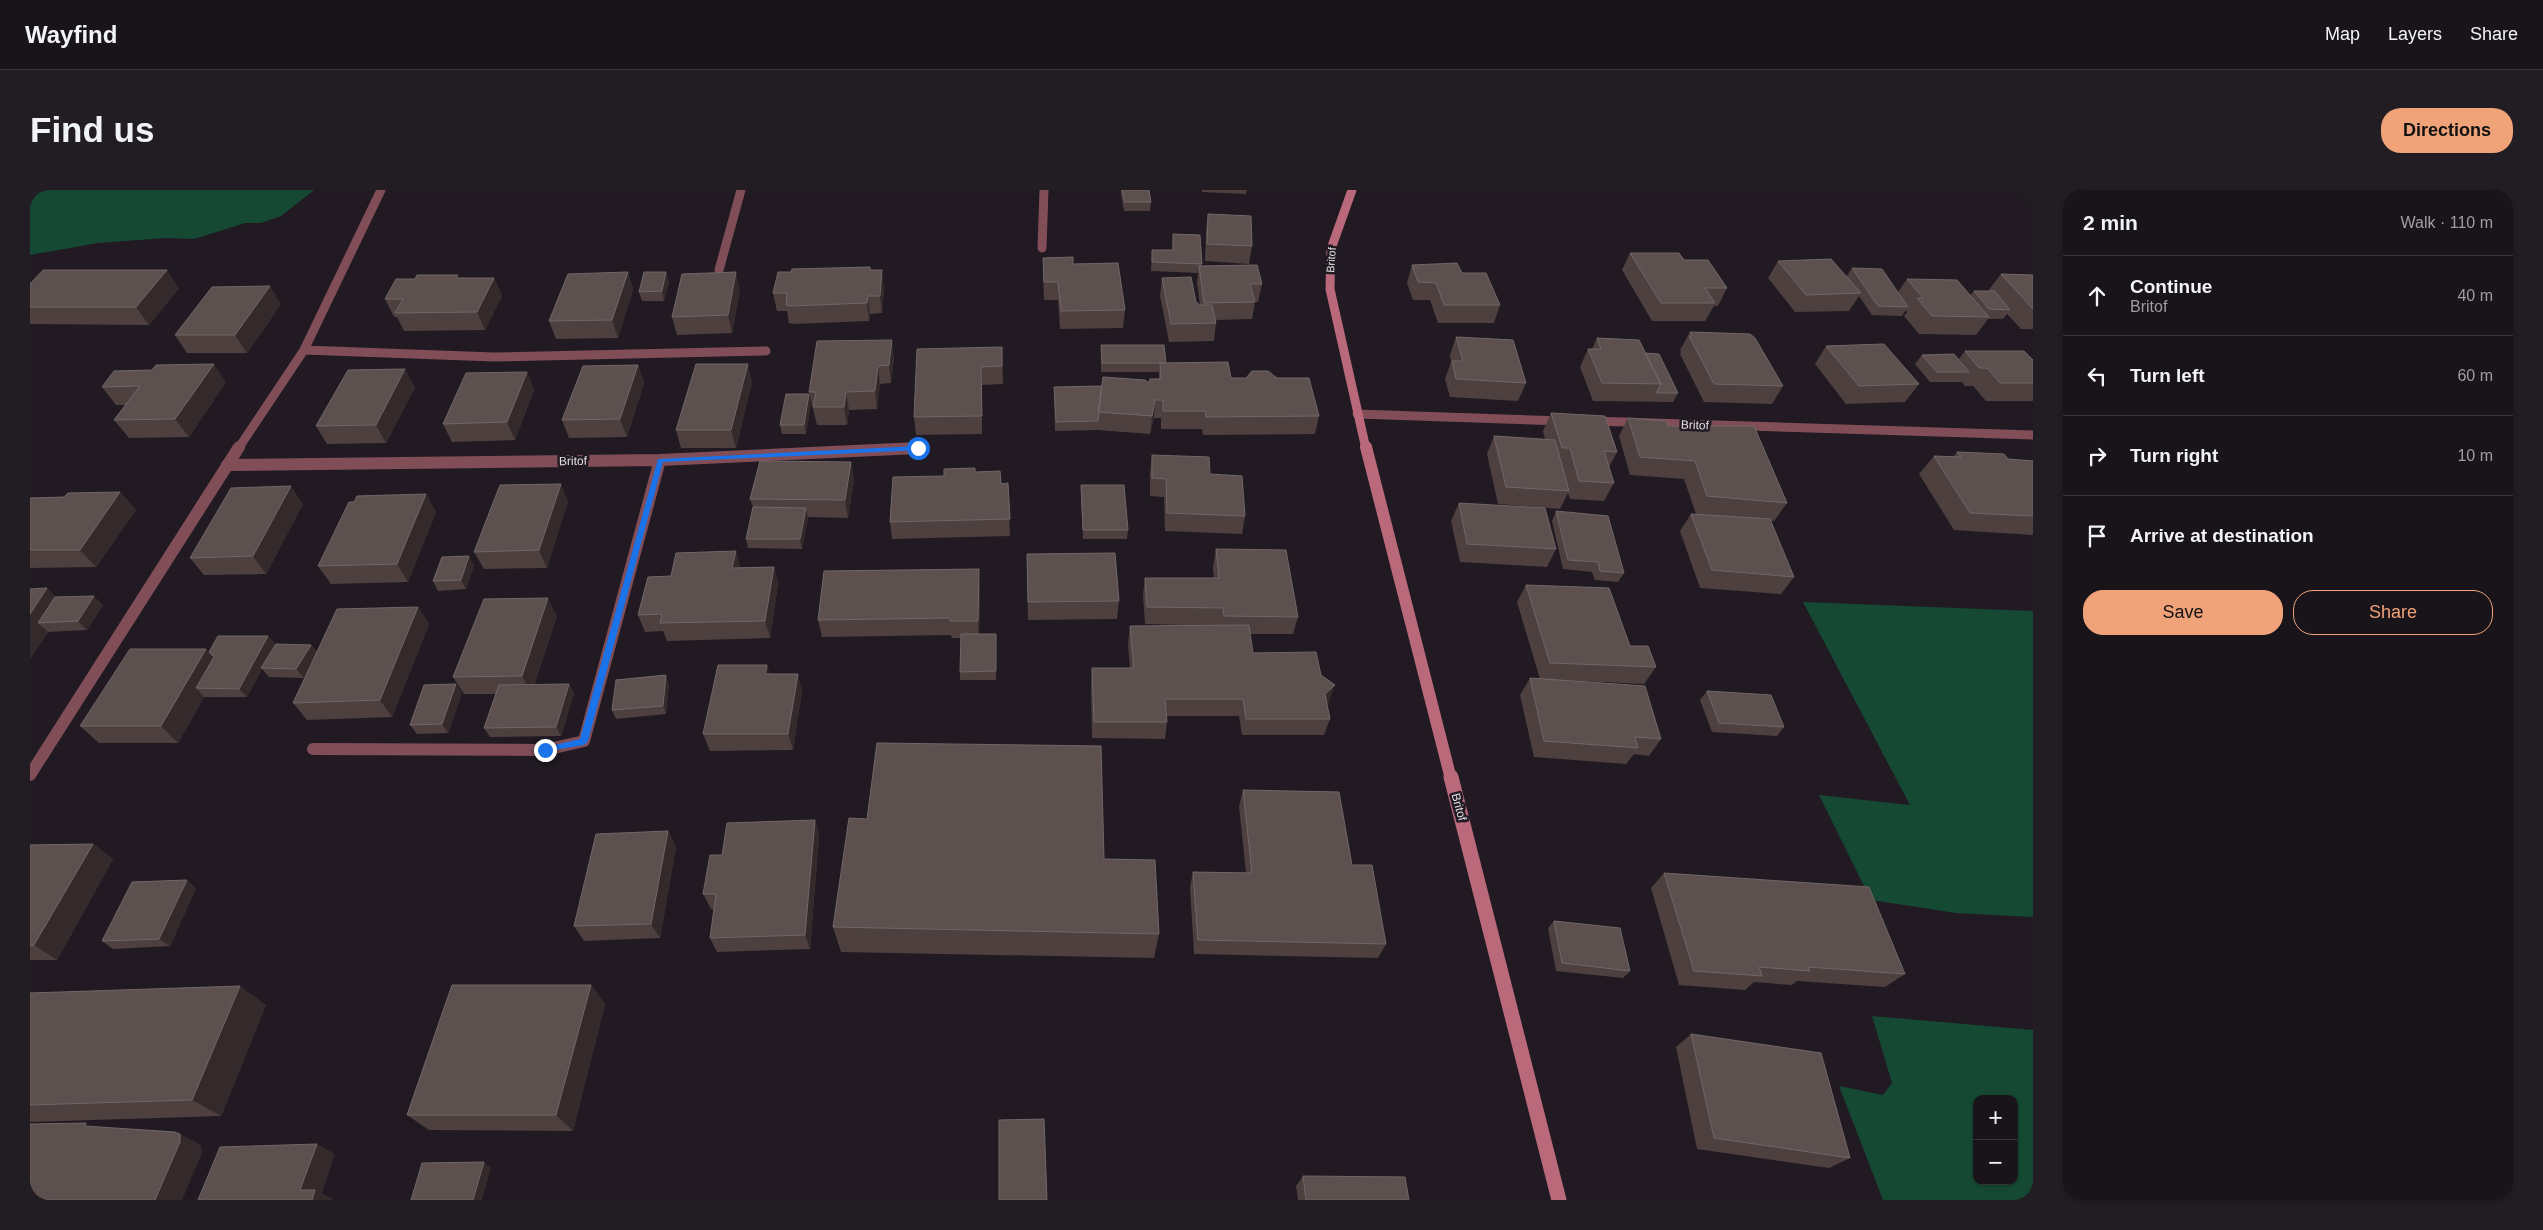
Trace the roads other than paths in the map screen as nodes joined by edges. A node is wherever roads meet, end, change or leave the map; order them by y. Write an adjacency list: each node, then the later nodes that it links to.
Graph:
1 (381, 190): 7 (street)
2 (741, 190): 6 (street)
3 (1044, 190): 5 (street)
4 (1352, 190): 9 (street, Britof)
5 (1042, 248)
6 (719, 270)
7 (304, 350): 8 (street); 13 (street)
8 (766, 351)
9 (1357, 414): 10 (street, Britof); 16 (street, Britof)
10 (2033, 435)
11 (918, 448): 12 (street, Britof)
12 (660, 460): 13 (street, Britof); 14 (street)
13 (227, 464): 15 (street)
14 (313, 749)
15 (30, 775)
16 (1559, 1200)

